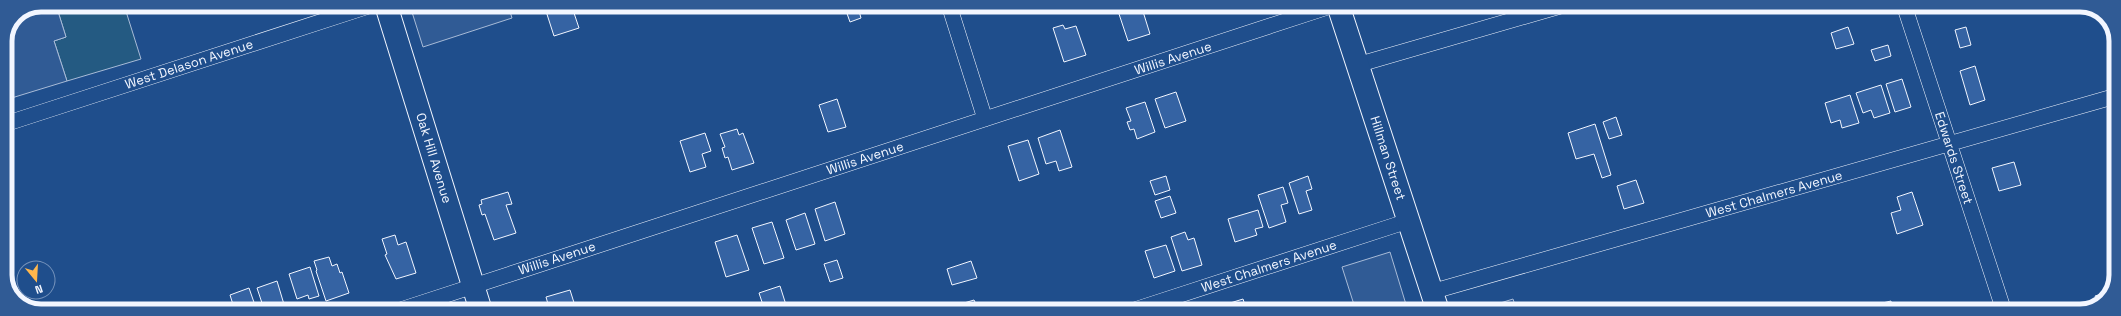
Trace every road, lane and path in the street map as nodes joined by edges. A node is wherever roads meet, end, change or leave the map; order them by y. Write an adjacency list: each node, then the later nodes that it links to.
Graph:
1 (350, 12): 11 (street, West Delason Avenue)
2 (388, 12): 14 (street, Oak Hill Avenue)
3 (952, 12): 10 (street)
4 (1313, 12): 10 (street, Willis Avenue)
5 (1340, 12): 8 (street, Hillman Street)
6 (1540, 12): 8 (street)
7 (1906, 12): 12 (street, Edwards Street)
8 (1357, 65): 13 (street, Hillman Street)
9 (2109, 98): 12 (street, West Chalmers Avenue)
10 (985, 119): 14 (street, Willis Avenue)
11 (12, 122)
12 (1949, 143): 15 (street, West Chalmers Avenue); 19 (street, Edwards Street)
13 (1408, 221): 15 (street, Hillman Street); 18 (street, West Chalmers Avenue)
14 (474, 286): 16 (street, Willis Avenue); 17 (street, Oak Hill Avenue)
15 (1434, 301)
16 (419, 304)
17 (479, 304)
18 (1153, 304)
19 (2002, 304)

